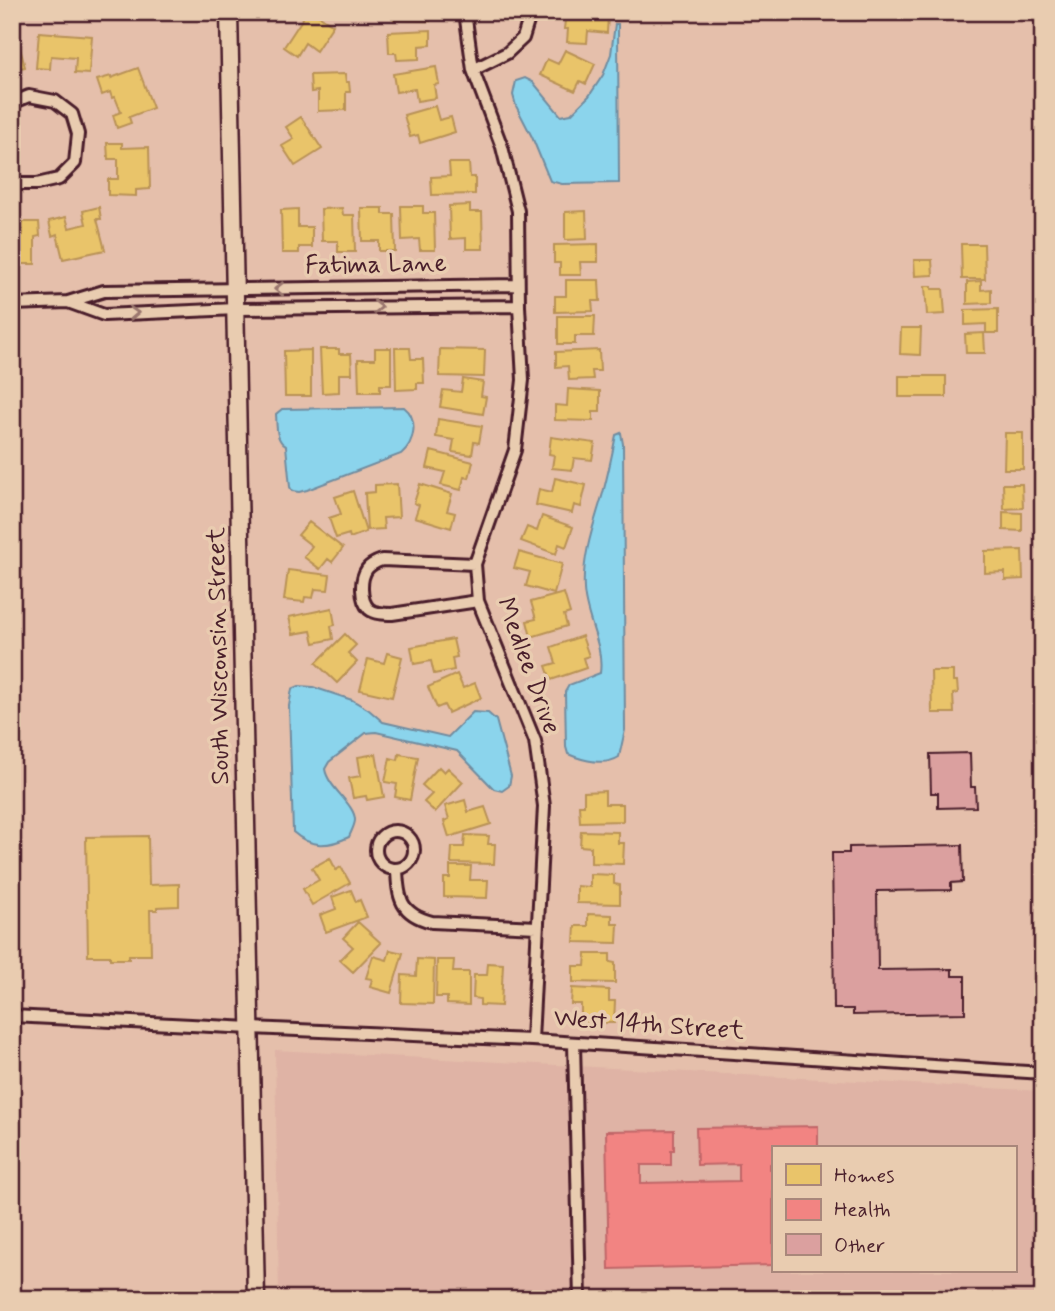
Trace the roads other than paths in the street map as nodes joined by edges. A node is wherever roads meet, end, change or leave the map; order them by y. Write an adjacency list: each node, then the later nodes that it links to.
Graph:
1 (229, 12): 8 (street, South Wisconsin Street)
2 (465, 12): 4 (street, Medlee Drive)
3 (531, 12): 4 (street)
4 (473, 70): 7 (street, Medlee Drive)
5 (12, 103): 6 (street)
6 (12, 184)
7 (518, 285): 8 (street, Fatima Lane, one-way to 8); 11 (street, Medlee Drive)
8 (235, 290): 9 (street, Fatima Lane); 12 (street, South Wisconsin Street)
9 (68, 302): 10 (street); 12 (street, Fatima Lane, one-way to 12)
10 (12, 304)
11 (519, 306): 12 (street, Fatima Lane, one-way to 11); 13 (street, Medlee Drive)
12 (236, 309): 18 (street, South Wisconsin Street)
13 (475, 564): 14 (street, Medlee Drive); 14 (street)
14 (478, 601): 16 (street, Medlee Drive)
15 (397, 869): 16 (street)
16 (537, 927): 19 (street, Medlee Drive)
17 (12, 1016): 18 (street, West 14th Street)
18 (251, 1028): 19 (street, West 14th Street); 22 (street, South Wisconsin Street)
19 (532, 1040): 20 (street, West 14th Street)
20 (574, 1043): 21 (street, West 14th Street); 23 (street)
21 (1043, 1073)
22 (256, 1299)
23 (580, 1299)

